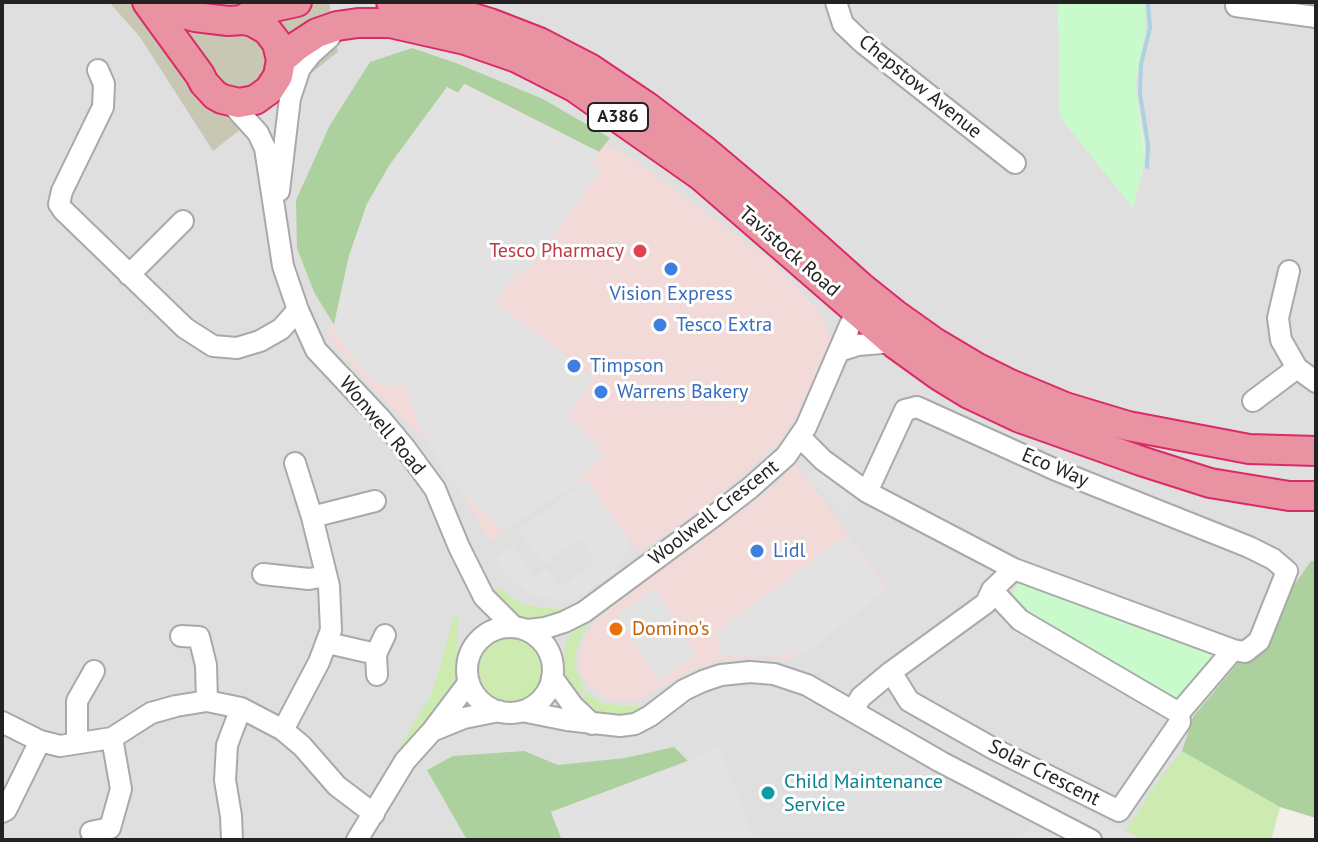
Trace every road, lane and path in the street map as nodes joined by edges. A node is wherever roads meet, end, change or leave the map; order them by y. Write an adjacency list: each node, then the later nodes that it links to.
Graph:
1 (147, 2): 13 (highway)
2 (166, 2): 8 (highway)
3 (297, 2): 8 (highway)
4 (391, 2): 19 (highway, Tavistock Road / A386)
5 (836, 2): 14 (street, Chepstow Avenue)
6 (1236, 6): 7 (street)
7 (1310, 11)
8 (234, 20): 10 (highway)
9 (350, 24): 10 (highway, Tavistock Road / A386); 12 (street); 19 (highway, Tavistock Road / A386)
10 (281, 64): 12 (street, Wonwell Road); 13 (highway, Tavistock Road)
11 (98, 70): 18 (street)
12 (290, 98): 15 (street, Wonwell Road)
13 (230, 102): 15 (street, Wonwell Road)
14 (1015, 163)
15 (276, 215): 20 (street, Wonwell Road)
16 (183, 221): 18 (street)
17 (1289, 271): 23 (street)
18 (129, 275): 20 (street)
19 (860, 304): 21 (highway, Tavistock Road / A386); 22 (street, Woolwell Crescent); 27 (highway, Tavistock Road / A386)
20 (298, 310): 38 (street, Wonwell Road)
21 (893, 342): 22 (street); 30 (highway, Tavistock Road / A386)
22 (839, 351): 26 (street, Woolwell Crescent)
23 (1297, 368): 24 (street); 25 (street)
24 (1316, 382)
25 (1253, 401)
26 (800, 437): 29 (street); 37 (street, Woolwell Crescent)
27 (1316, 451)
28 (295, 463): 32 (street)
29 (867, 492): 33 (street); 41 (street, Eco Way)
30 (1313, 497)
31 (375, 501): 32 (street)
32 (312, 517): 35 (street)
33 (1014, 569): 36 (street); 41 (street)
34 (262, 572): 35 (street)
35 (326, 576): 40 (street)
36 (992, 590): 44 (street); 52 (street)
37 (584, 612): 38 (street, Woolwell Crescent); 42 (street, Woolwell Crescent)
38 (520, 628): 42 (street); 46 (street)
39 (197, 631): 47 (street)
40 (328, 643): 45 (street); 55 (street)
41 (1239, 651): 52 (street)
42 (552, 667): 51 (street); 54 (street)
43 (94, 671): 59 (street)
44 (891, 672): 49 (street); 52 (street, Solar Crescent)
45 (377, 675)
46 (469, 682): 50 (street); 56 (street)
47 (207, 701): 48 (street); 57 (street)
48 (241, 708): 55 (street); 63 (street)
49 (853, 710): 54 (street); 65 (street)
50 (499, 711): 51 (street); 56 (street)
51 (522, 711): 54 (street)
52 (1179, 713)
53 (2, 722): 58 (street)
54 (592, 724)
55 (283, 730): 61 (street)
56 (432, 731): 61 (street)
57 (112, 738): 59 (street); 62 (street)
58 (40, 741): 59 (street); 60 (street)
59 (77, 743)
60 (2, 812)
61 (374, 814): 64 (street)
62 (105, 833)
63 (232, 840)
64 (357, 840)
65 (1091, 840)

